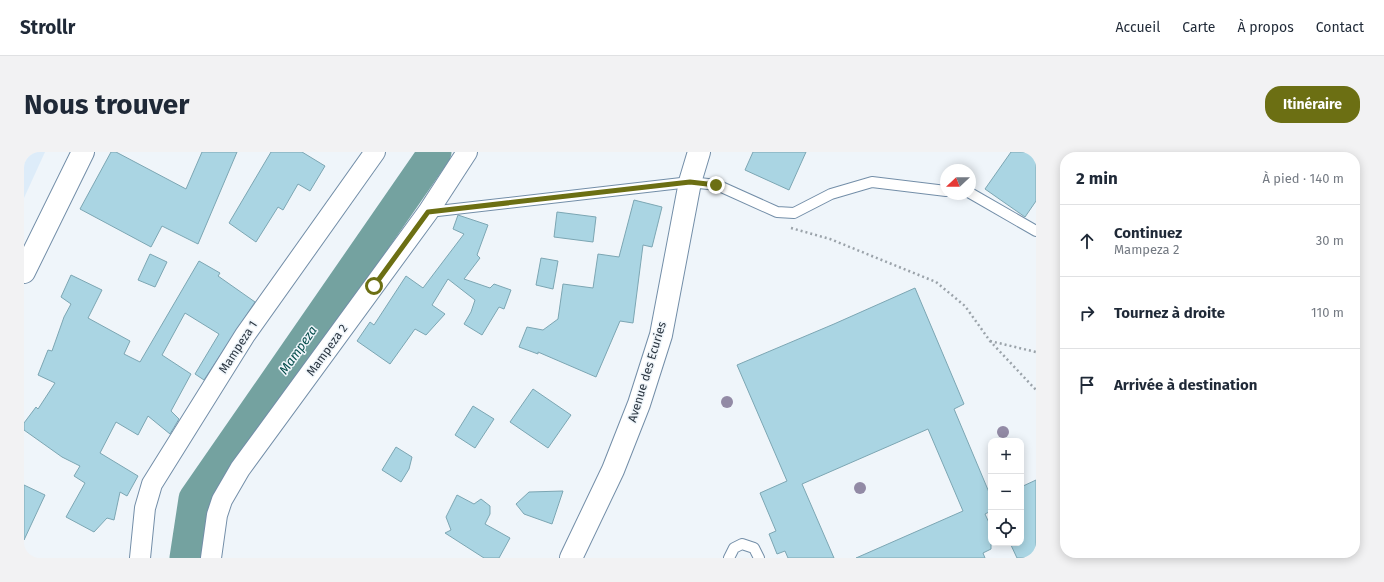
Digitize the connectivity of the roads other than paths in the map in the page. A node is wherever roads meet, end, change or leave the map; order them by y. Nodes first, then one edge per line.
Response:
1 (83, 152) edge
2 (374, 152) edge
3 (467, 152) edge
4 (699, 152) edge
5 (690, 182) junction
6 (940, 190) edge
7 (976, 196) edge
8 (428, 212) junction
9 (1036, 231) edge
10 (24, 272) edge
11 (140, 558) edge
12 (211, 558) edge
13 (571, 558) edge
14 (729, 558) edge
15 (759, 558) edge

1 - 10 street
2 - 11 street, Mampeza 1
3 - 8 street, Mampeza 2
4 - 5 street, Avenue des Ecuries
5 - 6 lane
5 - 8 lane
5 - 13 street, Avenue des Ecuries
7 - 9 lane
8 - 12 street, Mampeza 2
14 - 15 lane

